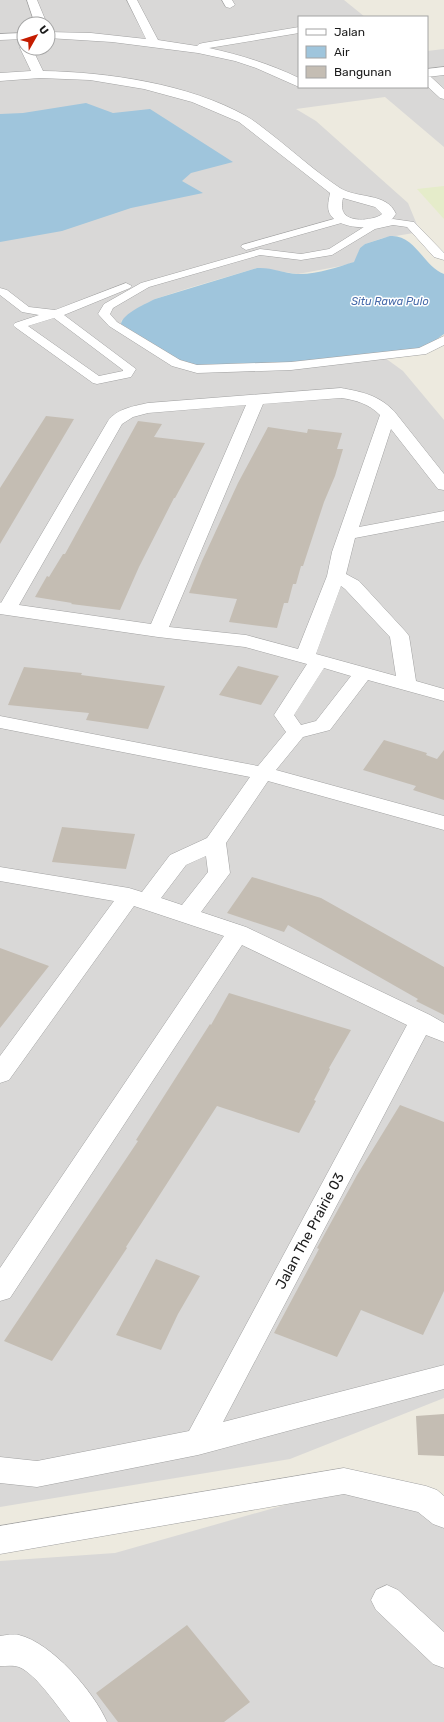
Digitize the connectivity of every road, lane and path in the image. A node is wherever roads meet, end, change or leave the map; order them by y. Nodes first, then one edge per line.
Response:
1 (32, 0) edge
2 (132, 0) edge
3 (38, 16) edge
4 (298, 30) edge
5 (56, 35) edge
6 (248, 37) junction
7 (0, 38) edge
8 (16, 39) edge
9 (154, 43) junction
10 (193, 48) junction
11 (30, 56) edge
12 (444, 72) edge
13 (39, 74) junction
14 (428, 74) edge
15 (284, 75) junction
16 (0, 77) edge
17 (428, 81) edge
18 (298, 82) edge
19 (444, 95) edge
20 (337, 192) junction
21 (341, 220) junction
22 (444, 257) edge
23 (0, 291) edge
24 (26, 310) junction
25 (56, 314) junction
26 (19, 325) junction
27 (444, 340) edge
28 (257, 399) junction
29 (388, 414) junction
30 (444, 485) edge
31 (444, 516) edge
32 (347, 534) junction
33 (336, 576) junction
34 (4, 609) edge
35 (158, 631) junction
36 (312, 659) junction
37 (363, 673) junction
38 (407, 685) junction
39 (444, 696) edge
40 (0, 722) edge
41 (296, 732) junction
42 (263, 773) junction
43 (444, 823) edge
44 (215, 843) junction
45 (0, 874) edge
46 (138, 899) junction
47 (187, 915) junction
48 (238, 934) junction
49 (433, 1027) edge
50 (0, 1074) edge
51 (0, 1290) edge
52 (444, 1377) edge
53 (198, 1442) junction
54 (0, 1470) edge
55 (444, 1514) edge
56 (0, 1540) edge
57 (387, 1600) dead end
58 (0, 1651) edge
59 (444, 1654) edge
60 (90, 1722) edge

1 - 3 street
2 - 9 street
4 - 6 street
5 - 9 street
6 - 10 street
6 - 15 street
7 - 8 street
9 - 10 street
10 - 15 street
11 - 13 street
12 - 14 street
13 - 16 street
13 - 20 street
15 - 18 street
17 - 19 street
20 - 21 street
20 - 21 street
21 - 25 lane
22 - 27 lane
23 - 24 lane
24 - 25 lane
24 - 26 lane
25 - 26 lane
25 - 26 lane
28 - 29 street
28 - 34 street
28 - 35 street
29 - 30 street
29 - 32 street
31 - 32 street
32 - 33 street
33 - 36 street
33 - 38 street
34 - 35 street
35 - 36 street
36 - 37 street
36 - 41 street
37 - 38 street
37 - 41 street
38 - 39 street
40 - 42 street
41 - 42 street
42 - 43 street
42 - 44 street
44 - 46 street
44 - 47 street
45 - 46 street
46 - 47 street
46 - 50 street
47 - 48 street
48 - 49 street
48 - 51 street
49 - 53 street, Jalan The Prairie 03
52 - 53 street
53 - 54 street
55 - 56 street
57 - 59 street
58 - 60 street

